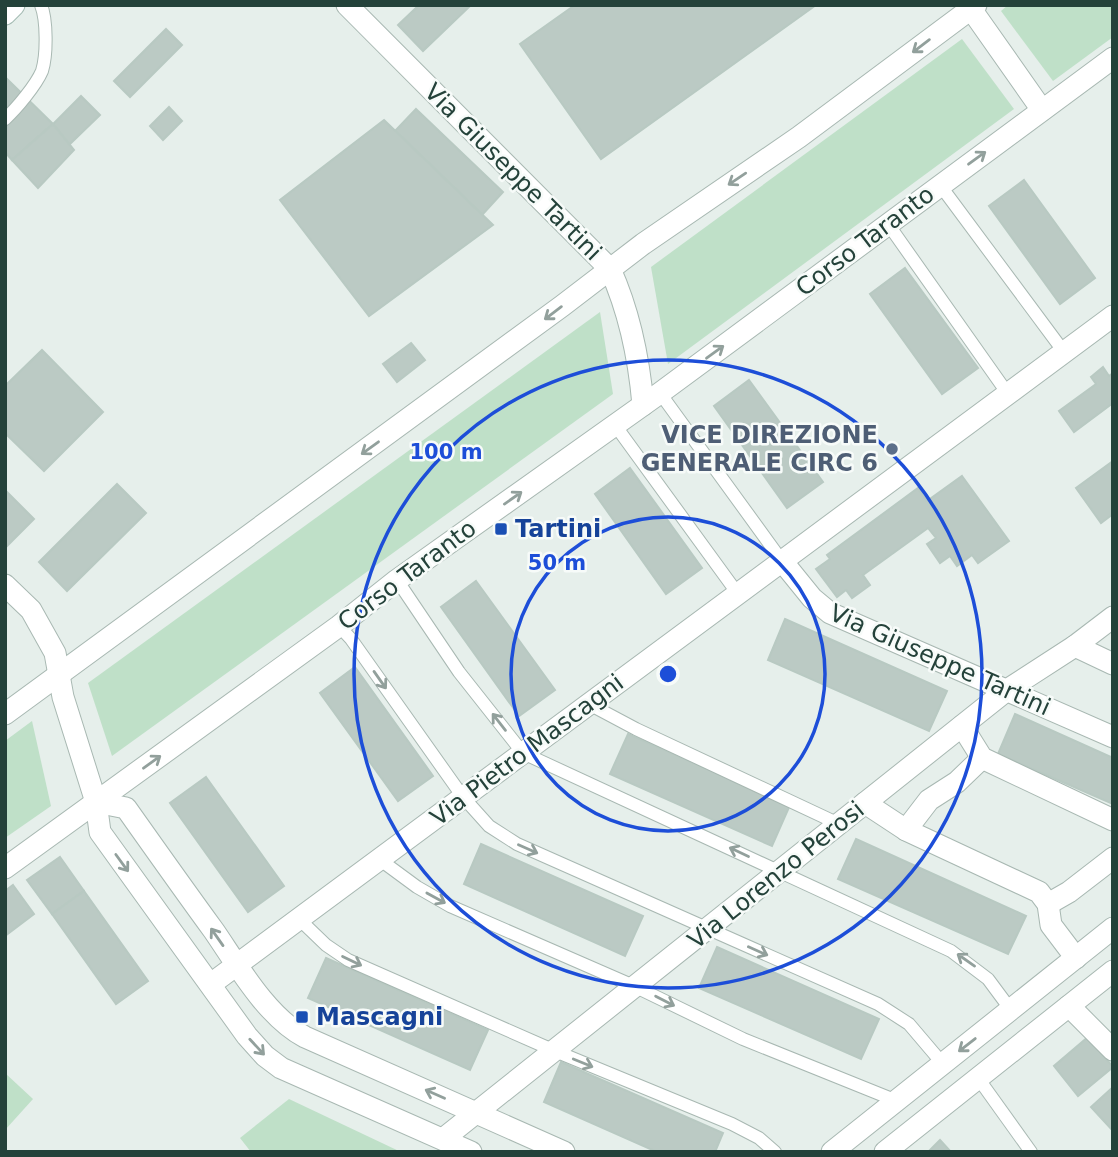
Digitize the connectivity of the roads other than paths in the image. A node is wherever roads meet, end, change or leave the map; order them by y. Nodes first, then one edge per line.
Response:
1 (14, 5) edge
2 (41, 5) edge
3 (347, 5) edge
4 (973, 7) edge
5 (5, 14) edge
6 (1113, 58) edge
7 (1042, 110) junction
8 (5, 119) edge
9 (940, 185) junction
10 (888, 224) junction
11 (610, 269) junction
12 (1113, 316) edge
13 (1064, 352) junction
14 (1008, 394) junction
15 (652, 399) junction
16 (615, 425) junction
17 (782, 561) junction
18 (397, 580) junction
19 (5, 585) edge
20 (738, 594) junction
21 (1113, 617) edge
22 (339, 626) junction
23 (1075, 646) junction
24 (1113, 664) edge
25 (60, 674) junction
26 (1007, 690) junction
27 (589, 704) junction
28 (5, 714) edge
29 (962, 726) junction
30 (1113, 737) edge
31 (978, 752) junction
32 (523, 753) junction
33 (463, 797) junction
34 (96, 802) junction
35 (865, 803) junction
36 (1113, 820) edge
37 (839, 824) junction
38 (906, 830) junction
39 (1113, 858) edge
40 (379, 859) junction
41 (5, 868) edge
42 (778, 870) junction
43 (1050, 914) junction
44 (299, 919) junction
45 (1113, 928) edge
46 (709, 929) junction
47 (1076, 958) junction
48 (237, 965) junction
49 (1113, 971) edge
50 (211, 984) junction
51 (636, 986) junction
52 (1069, 1006) junction
53 (1011, 1010) junction
54 (1113, 1050) edge
55 (555, 1051) junction
56 (943, 1064) junction
57 (978, 1078) junction
58 (897, 1101) junction
59 (477, 1113) junction
60 (443, 1139) junction
61 (471, 1152) edge
62 (564, 1152) edge
63 (775, 1152) edge
64 (832, 1152) edge
65 (885, 1152) edge
66 (1031, 1152) edge

1 - 5 street
2 - 8 lane
3 - 11 street, Via Giuseppe Tartini
4 - 7 street
4 -> 11 street
6 - 7 street, Corso Taranto
9 -> 7 street, Corso Taranto
9 - 10 street, Corso Taranto
9 - 13 lane
10 - 14 lane
15 -> 10 street, Corso Taranto
11 - 15 street, Via Giuseppe Tartini
11 -> 25 street
12 - 13 street, Via Pietro Mascagni
13 - 14 street, Via Pietro Mascagni
14 - 17 street, Via Pietro Mascagni
15 - 16 street, Corso Taranto
15 - 17 lane, Via Giuseppe Tartini
18 -> 16 street, Corso Taranto
16 - 20 lane
17 - 20 street, Via Pietro Mascagni
17 - 26 street, Via Giuseppe Tartini
18 - 22 street, Corso Taranto
32 -> 18 lane
19 - 25 street
20 - 27 street, Via Pietro Mascagni
21 - 23 street, Via Lorenzo Perosi
22 -> 33 lane
34 -> 22 street, Corso Taranto
23 - 24 street
23 - 26 street, Via Lorenzo Perosi
25 - 28 street
25 - 34 street
26 - 29 street, Via Lorenzo Perosi
26 - 30 street, Via Giuseppe Tartini
27 - 32 street, Via Pietro Mascagni
27 - 37 lane
29 - 31 street
29 - 35 street, Via Lorenzo Perosi
31 - 36 street
31 - 38 street
32 - 33 street, Via Pietro Mascagni
42 -> 32 lane
33 - 40 street, Via Pietro Mascagni
33 -> 46 lane
34 - 41 street, Corso Taranto
48 -> 34 street
34 -> 50 street
35 - 37 street, Via Lorenzo Perosi
35 - 38 street
37 - 42 street, Via Lorenzo Perosi
38 - 43 street
39 - 43 street
40 - 44 street, Via Pietro Mascagni
40 -> 51 lane
42 - 46 street, Via Lorenzo Perosi
53 -> 42 lane
43 - 47 street
44 - 48 street, Via Pietro Mascagni
44 -> 55 lane
45 - 47 street
46 - 51 street, Via Lorenzo Perosi
46 -> 56 lane
47 - 53 street
48 - 50 street, Via Pietro Mascagni
59 -> 48 street
49 - 52 street
50 -> 60 street
51 - 55 street, Via Lorenzo Perosi
51 -> 58 lane
52 - 54 street
52 - 57 street
53 -> 56 street
55 - 59 street, Via Lorenzo Perosi
55 -> 63 lane
56 - 58 street
57 - 65 street
57 - 66 lane
58 - 64 street
59 - 60 street, Via Lorenzo Perosi
59 - 62 street
60 - 61 street

